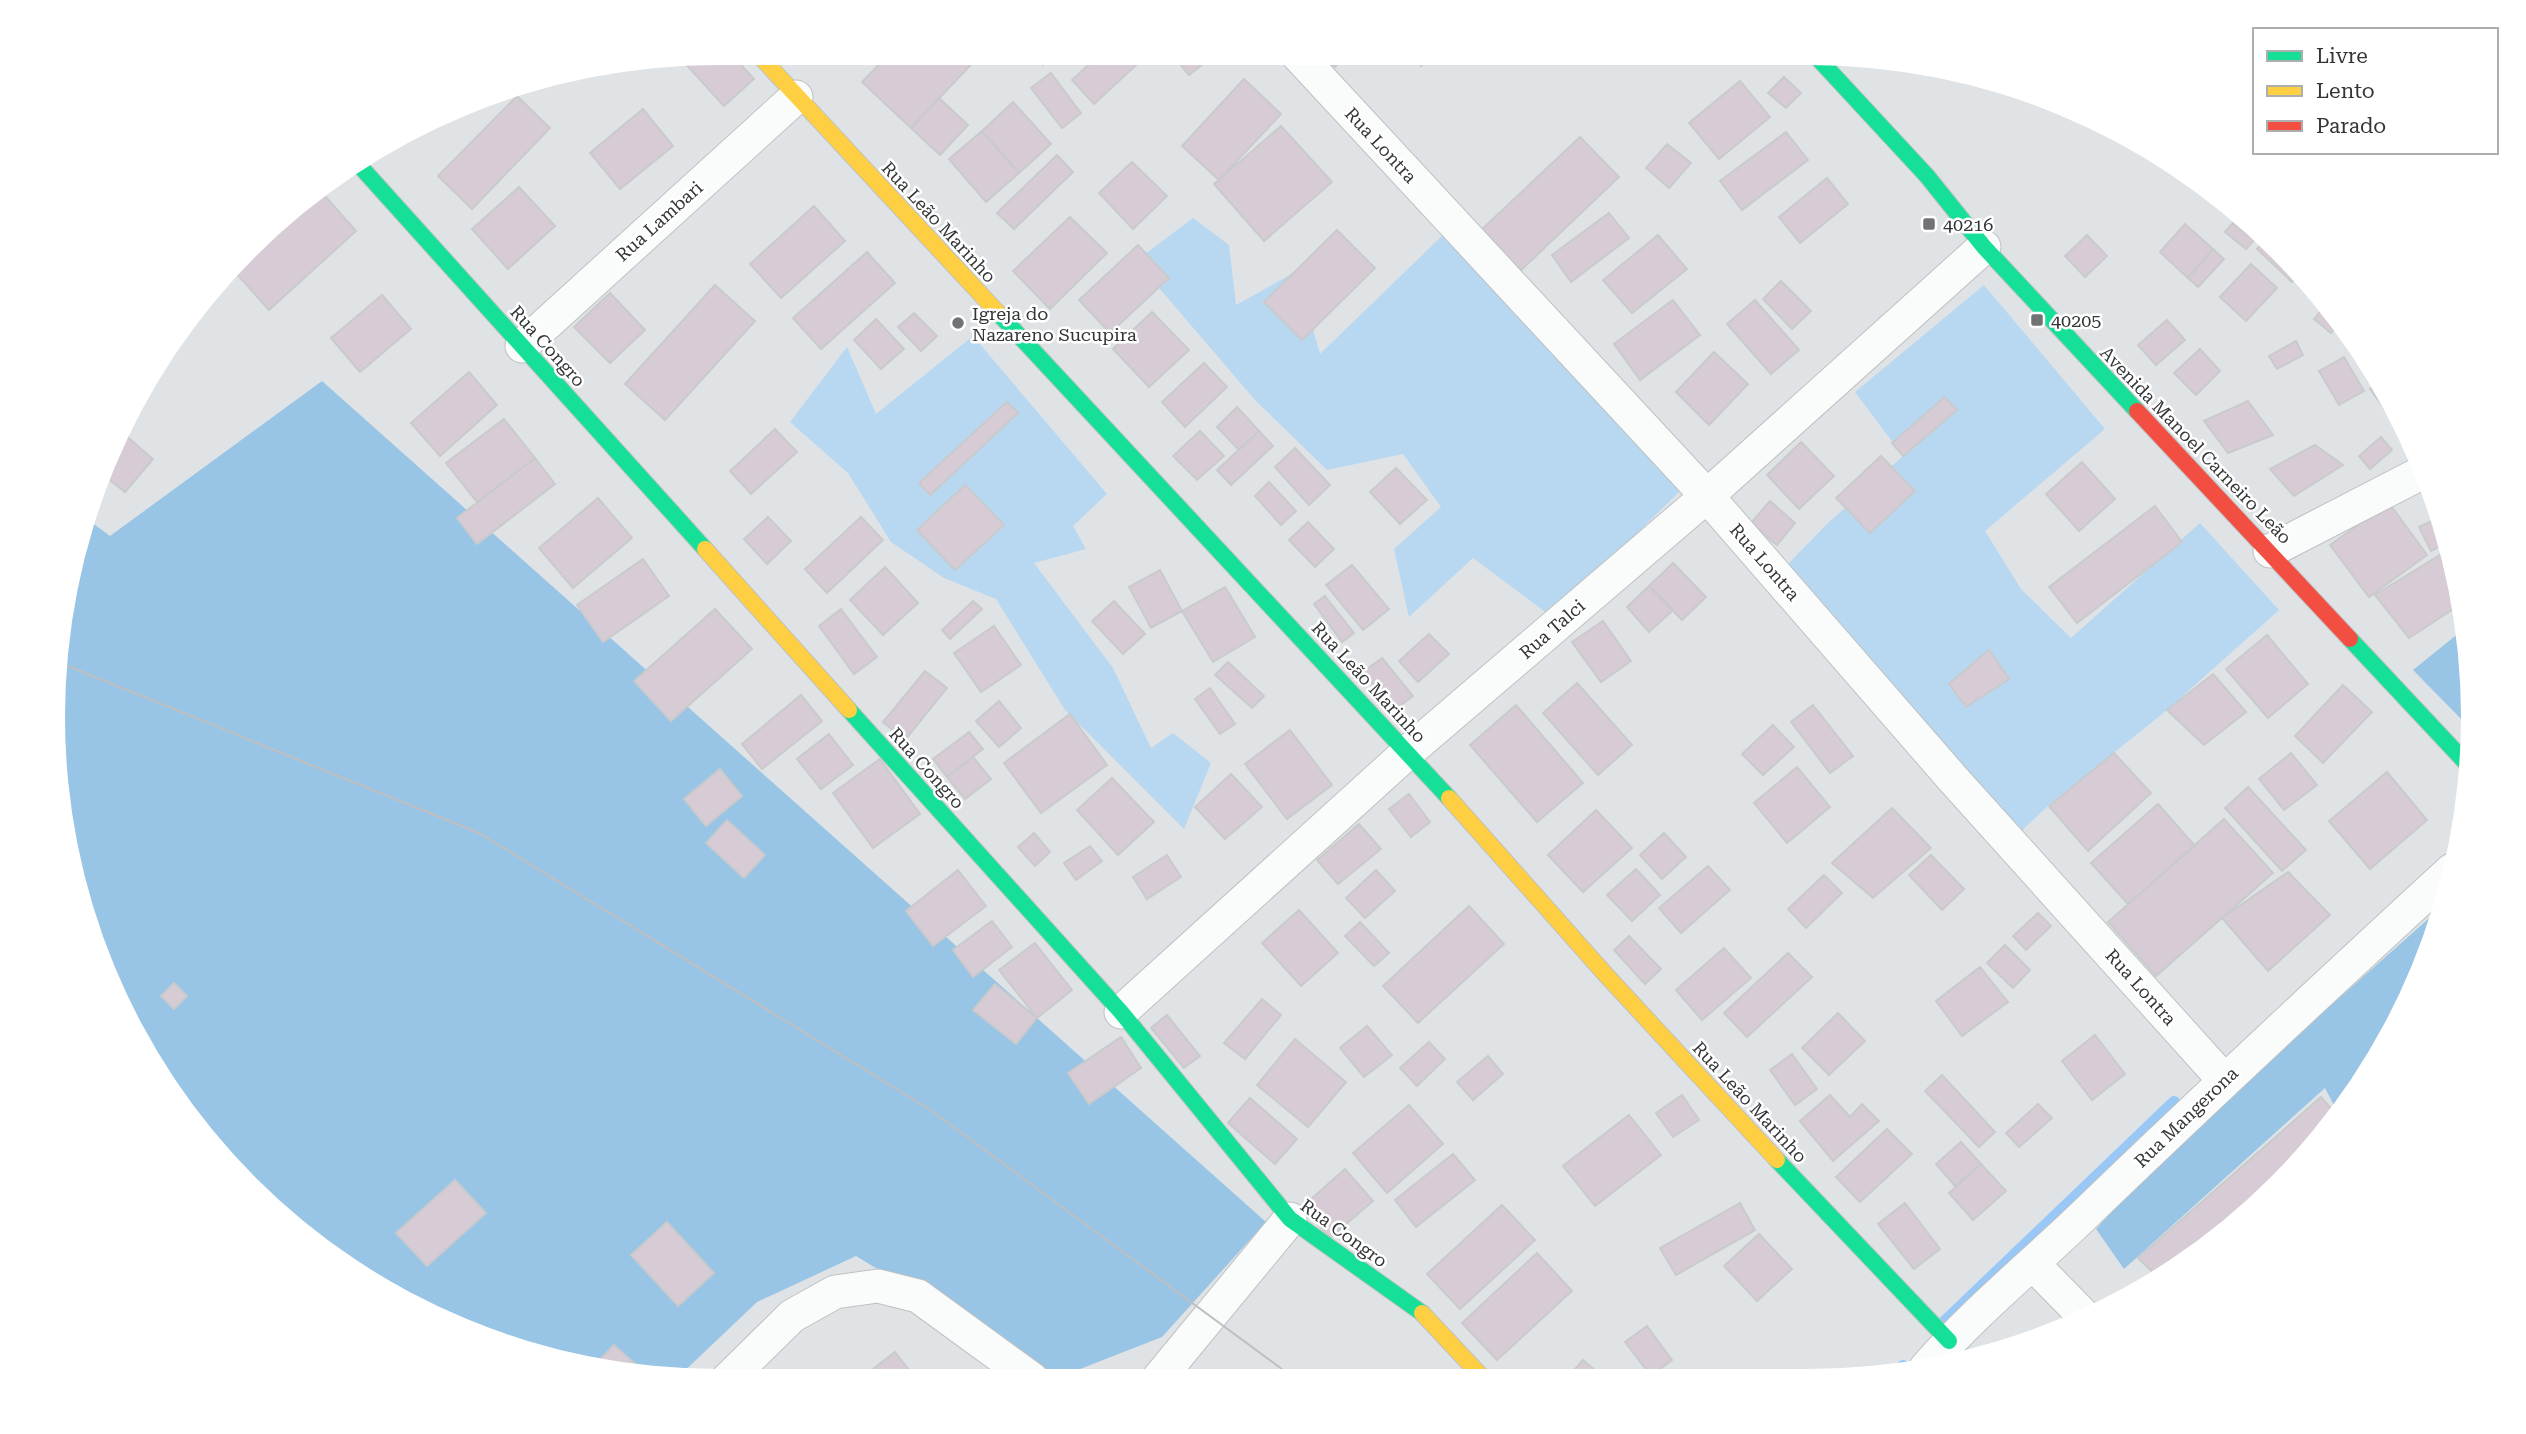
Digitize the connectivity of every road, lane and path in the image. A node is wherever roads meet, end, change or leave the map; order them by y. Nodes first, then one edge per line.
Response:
1 (768, 65) edge
2 (1307, 65) edge
3 (1825, 65) edge
4 (796, 97) junction
5 (363, 170) edge
6 (1984, 247) junction
7 (522, 346) junction
8 (2415, 475) edge
9 (1707, 496) junction
10 (2270, 551) junction
11 (1408, 752) junction
12 (2460, 756) edge
13 (2440, 881) edge
14 (1121, 1012) junction
15 (2224, 1080) junction
16 (1290, 1219) junction
17 (2033, 1264) junction
18 (2079, 1311) edge
19 (1949, 1341) junction
20 (1935, 1357) edge
21 (738, 1369) edge
22 (1018, 1369) edge
23 (1165, 1369) edge
24 (1475, 1369) edge

1 - 4 street, Rua Leão Marinho
2 - 9 street, Rua Lontra
3 - 6 street, Avenida Manoel Carneiro Leão
4 - 7 street, Rua Lambari
4 - 11 street, Rua Leão Marinho
5 - 7 street, Rua Congro
6 - 9 street, Rua Talci
6 - 10 street, Avenida Manoel Carneiro Leão
7 - 14 street, Rua Congro
8 - 10 street
9 - 11 street, Rua Talci
9 - 15 street, Rua Lontra
10 - 12 street, Avenida Manoel Carneiro Leão
11 - 14 street, Rua Talci
11 - 19 street, Rua Leão Marinho
13 - 15 street, Rua Mangerona
14 - 16 street, Rua Congro
15 - 17 street, Rua Mangerona
16 - 23 street
16 - 24 street, Rua Congro
17 - 18 street
17 - 19 street, Rua Mangerona
19 - 20 street, Rua Mangerona
21 - 22 street

